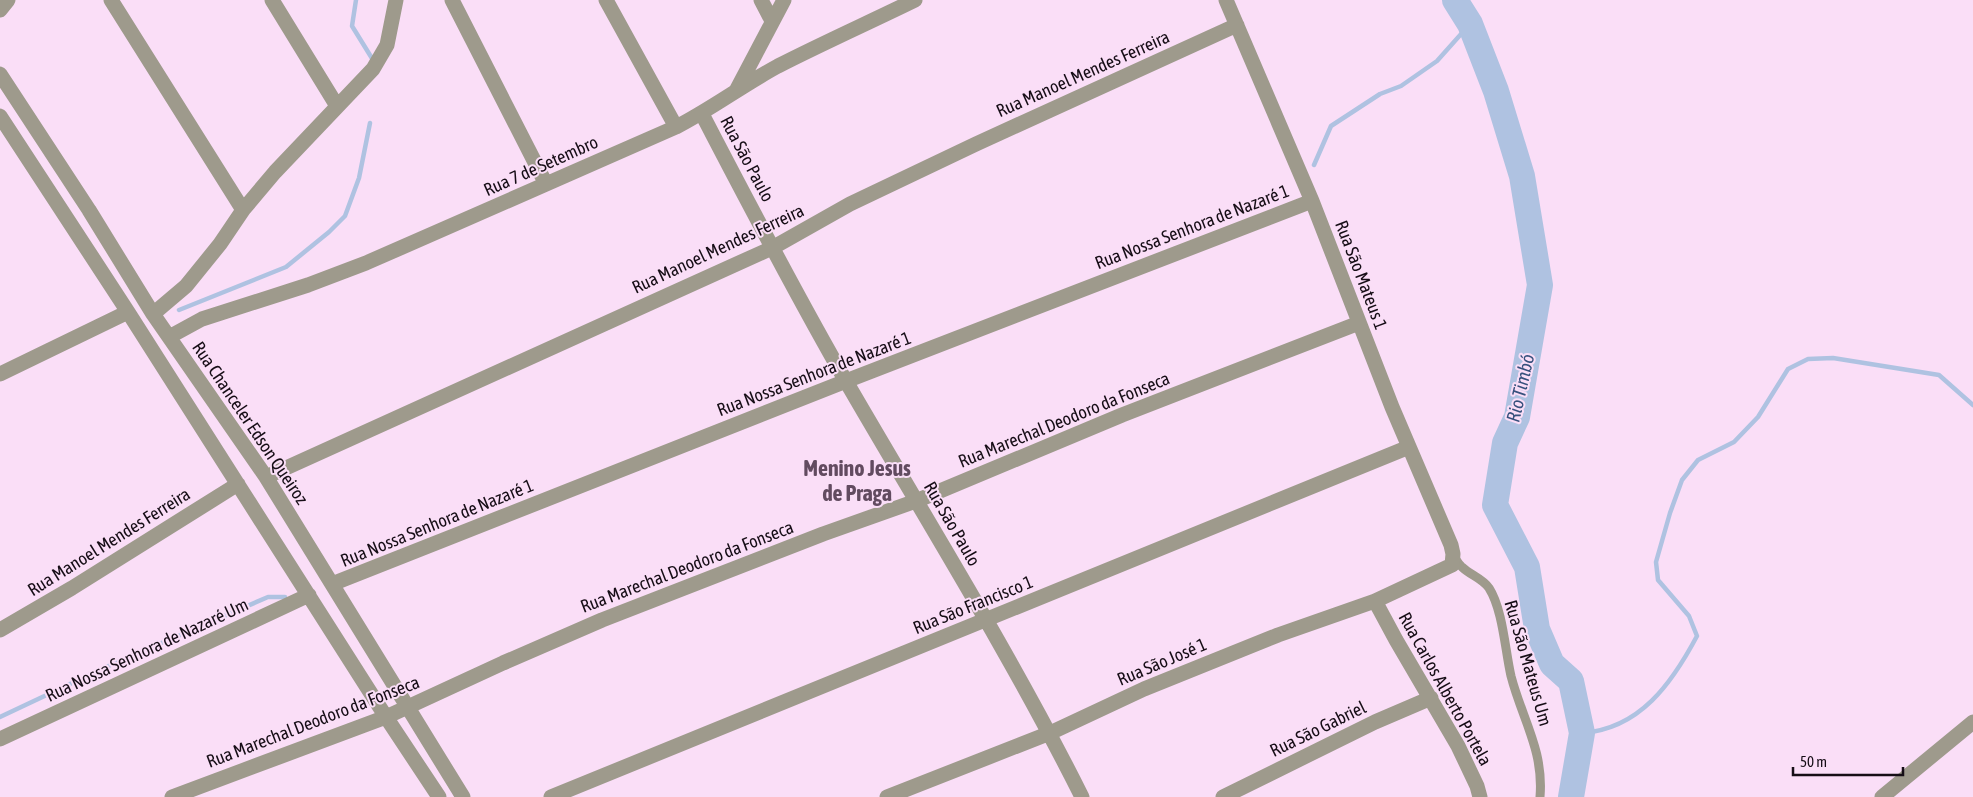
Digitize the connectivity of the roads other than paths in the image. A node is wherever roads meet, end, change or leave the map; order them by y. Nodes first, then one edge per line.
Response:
1 (8, 0) edge
2 (111, 0) edge
3 (272, 0) edge
4 (396, 0) edge
5 (452, 0) edge
6 (606, 0) edge
7 (761, 0) edge
8 (784, 0) edge
9 (915, 0) edge
10 (1226, 0) edge
11 (0, 10) edge
12 (772, 21) junction
13 (1238, 25) junction
14 (0, 74) edge
15 (736, 91) junction
16 (337, 106) junction
17 (702, 114) junction
18 (0, 116) edge
19 (676, 127) junction
20 (546, 184) junction
21 (1312, 201) junction
22 (243, 210) junction
23 (772, 248) junction
24 (128, 312) junction
25 (153, 314) junction
26 (1359, 323) junction
27 (169, 337) junction
28 (0, 374) edge
29 (846, 382) junction
30 (1409, 447) junction
31 (266, 477) junction
32 (238, 484) junction
33 (916, 501) junction
34 (1453, 560) junction
35 (332, 584) junction
36 (310, 595) junction
37 (1375, 601) junction
38 (986, 620) junction
39 (0, 630) edge
40 (1431, 698) junction
41 (408, 707) junction
42 (386, 717) junction
43 (1973, 722) edge
44 (1050, 733) junction
45 (0, 739) edge
46 (1900, 791) edge
47 (172, 797) edge
48 (439, 797) edge
49 (463, 797) edge
50 (551, 797) edge
51 (886, 797) edge
52 (1082, 797) edge
53 (1223, 797) edge
54 (1480, 797) edge
55 (1540, 797) edge
56 (1882, 797) edge

1 - 11 street
2 - 22 street
3 - 16 street
4 - 16 street
5 - 20 street
6 - 19 street
7 - 12 street
8 - 12 street
9 - 15 street, Rua 7 de Setembro
10 - 13 street, Rua São Mateus 1
12 - 15 street
13 - 21 street, Rua São Mateus 1
13 - 23 street, Rua Manoel Mendes Ferreira
14 - 25 street, Rua Chanceler Edson Queiroz
15 - 17 street, Rua 7 de Setembro
16 - 22 street
17 - 19 street, Rua 7 de Setembro
17 - 23 street, Rua São Paulo
18 - 24 street
19 - 20 street, Rua 7 de Setembro
20 - 27 street, Rua 7 de Setembro
21 - 26 street, Rua São Mateus 1
21 - 29 street, Rua Nossa Senhora de Nazaré 1
22 - 25 street
23 - 29 street, Rua São Paulo
23 - 31 street, Rua Manoel Mendes Ferreira
24 - 28 street
24 - 32 street
25 - 27 street, Rua Chanceler Edson Queiroz
26 - 30 street, Rua São Mateus 1
26 - 33 street, Rua Marechal Deodoro da Fonseca
27 - 31 street, Rua Chanceler Edson Queiroz
29 - 33 street, Rua São Paulo
29 - 35 street, Rua Nossa Senhora de Nazaré 1
30 - 34 street, Rua São Mateus 1
30 - 38 street, Rua São Francisco 1
31 - 35 street, Rua Chanceler Edson Queiroz
32 - 36 street
32 - 39 street, Rua Manoel Mendes Ferreira
33 - 38 street, Rua São Paulo
33 - 41 street, Rua Marechal Deodoro da Fonseca
34 - 37 street, Rua São José 1
34 - 55 lane, Rua São Mateus Um
35 - 41 street, Rua Chanceler Edson Queiroz
36 - 42 street
36 - 45 street, Rua Nossa Senhora de Nazaré Um
37 - 40 street, Rua Carlos Alberto Portela
37 - 44 street, Rua São José 1
38 - 44 street, Rua São Paulo
38 - 50 street, Rua São Francisco 1
40 - 53 street, Rua São Gabriel
40 - 54 street, Rua Carlos Alberto Portela
41 - 42 street, Rua Marechal Deodoro da Fonseca
41 - 49 street, Rua Chanceler Edson Queiroz
42 - 47 street, Rua Marechal Deodoro da Fonseca
42 - 48 street
43 - 46 street
44 - 51 street, Rua São José 1
44 - 52 street, Rua São Paulo
46 - 56 street

